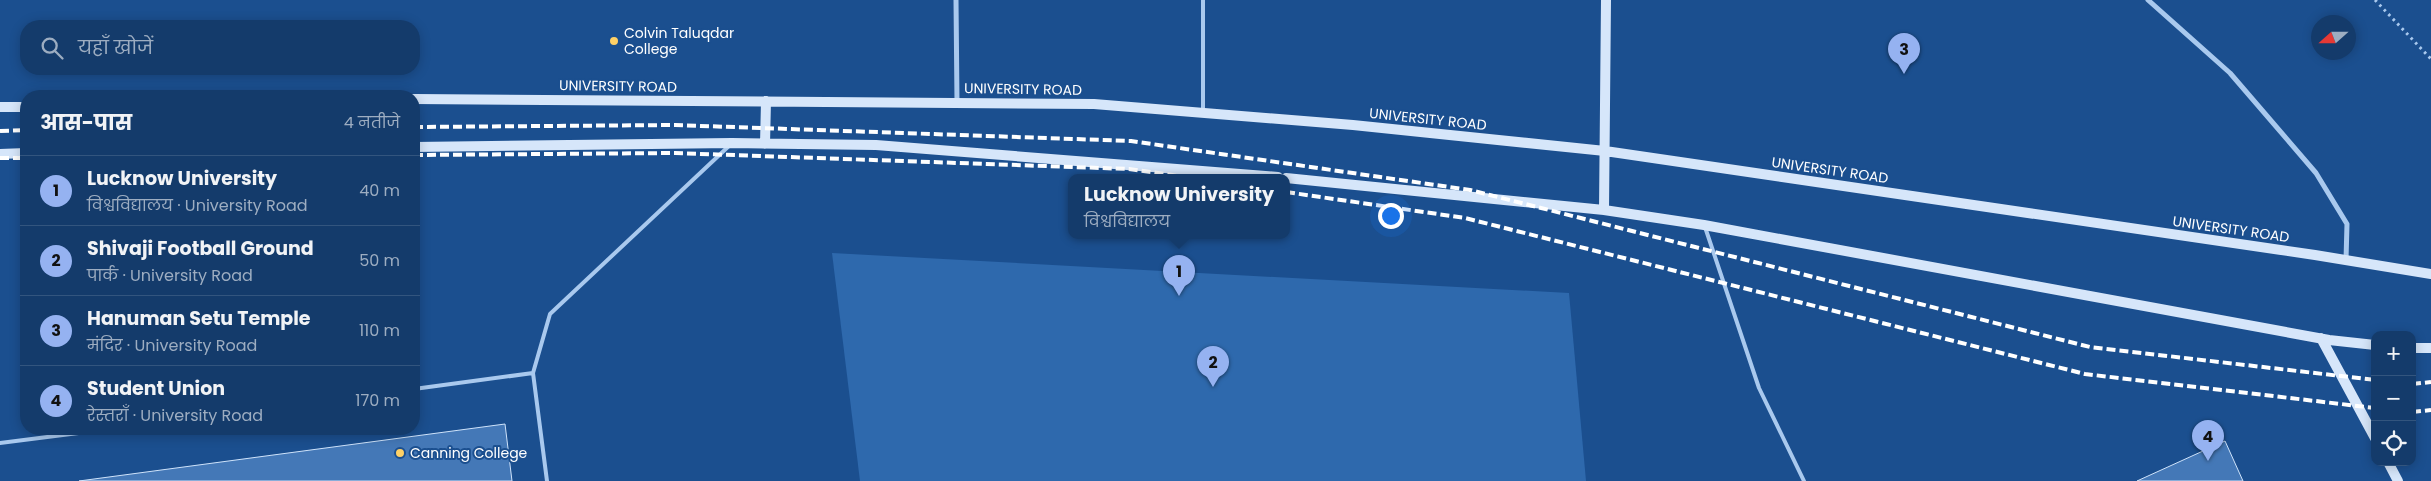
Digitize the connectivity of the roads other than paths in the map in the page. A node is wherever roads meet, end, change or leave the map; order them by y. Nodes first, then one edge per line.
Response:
1 (956, 0) edge
2 (1203, 0) edge
3 (1606, 0) edge
4 (2148, 0) edge
5 (420, 99) edge
6 (766, 101) junction
7 (957, 102) junction
8 (0, 107) edge
9 (20, 107) edge
10 (1203, 112) junction
11 (732, 143) junction
12 (765, 144) junction
13 (420, 147) edge
14 (1605, 151) junction
15 (20, 153) edge
16 (0, 154) edge
17 (1240, 174) edge
18 (1290, 178) edge
19 (1604, 210) junction
20 (1704, 225) junction
21 (2346, 260) junction
22 (2431, 274) edge
23 (2321, 338) junction
24 (2371, 344) edge
25 (2416, 348) edge
26 (2431, 348) edge
27 (533, 373) junction
28 (420, 388) edge
29 (2371, 431) edge
30 (63, 435) edge
31 (0, 443) edge
32 (2390, 466) edge
33 (547, 481) edge
34 (1804, 481) edge
35 (2398, 481) edge

1 - 7 street
2 - 10 lane
3 - 14 main road
4 - 21 street
5 - 6 main road, UNIVERSITY ROAD
6 - 7 main road, UNIVERSITY ROAD
6 - 12 main road
7 - 10 main road, UNIVERSITY ROAD
8 - 9 main road
10 - 14 main road, UNIVERSITY ROAD
11 - 12 main road
11 - 13 main road
11 - 27 lane
12 - 17 main road
14 - 19 main road
14 - 21 main road, UNIVERSITY ROAD
15 - 16 main road
18 - 19 main road
19 - 20 main road
20 - 23 main road
20 - 34 lane
21 - 22 main road, UNIVERSITY ROAD
23 - 24 main road
23 - 29 main road
25 - 26 main road
27 - 28 lane
27 - 33 lane
30 - 31 lane
32 - 35 main road

